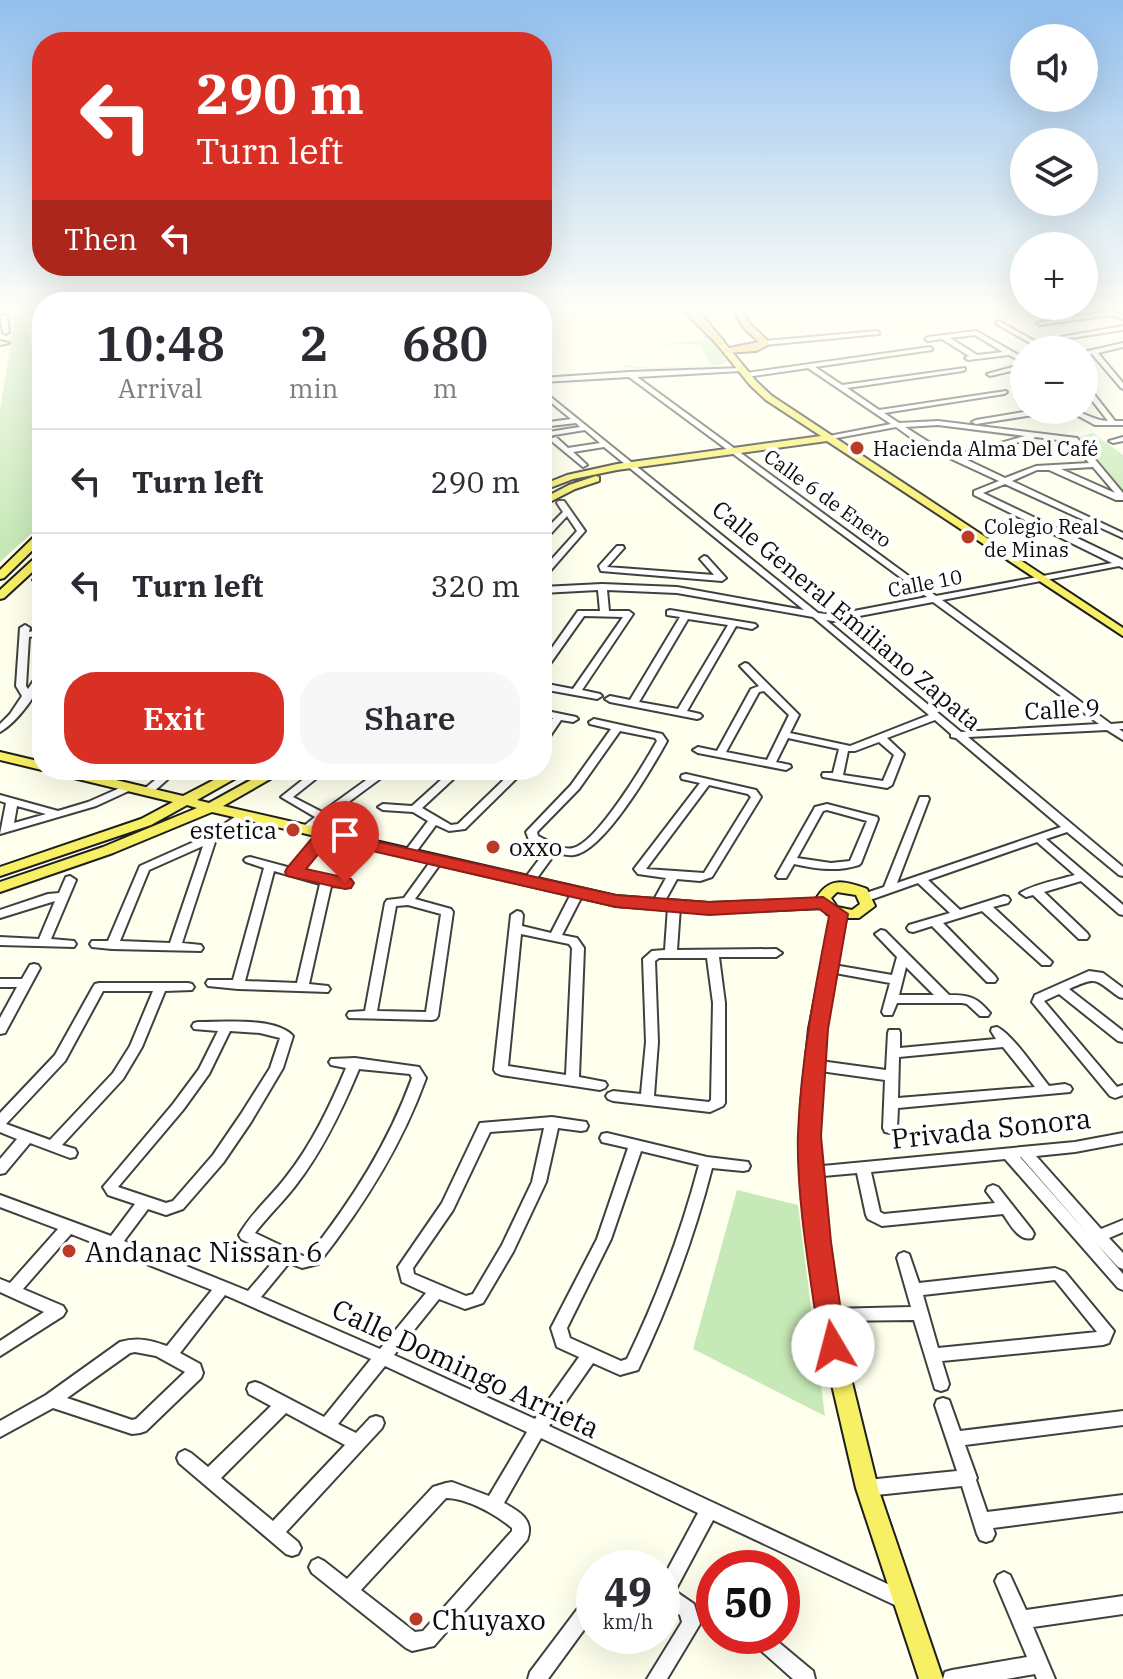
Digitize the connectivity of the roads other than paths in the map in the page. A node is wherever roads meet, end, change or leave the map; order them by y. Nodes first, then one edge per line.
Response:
1 (644, 385) edge
2 (757, 385) edge
3 (839, 385) edge
4 (853, 385) edge
5 (842, 387) junction
6 (1004, 392) dead end
7 (552, 401) edge
8 (1098, 401) edge
9 (879, 412) junction
10 (1010, 416) edge
11 (576, 421) junction
12 (1098, 421) edge
13 (1118, 423) edge
14 (552, 424) edge
15 (963, 424) junction
16 (897, 425) junction
17 (586, 428) junction
18 (552, 433) edge
19 (1037, 435) junction
20 (829, 438) junction
21 (553, 439) dead end
22 (1123, 439) edge
23 (1113, 441) dead end
24 (606, 444) junction
25 (566, 451) junction
26 (734, 452) junction
27 (956, 458) junction
28 (583, 465) dead end
29 (1092, 465) junction
30 (1049, 467) junction
31 (635, 468) junction
32 (1003, 480) junction
33 (552, 484) edge
34 (552, 498) edge
35 (1123, 499) edge
36 (561, 503) dead end
37 (568, 513) junction
38 (552, 527) edge
39 (1123, 536) edge
40 (32, 545) edge
41 (620, 548) dead end
42 (704, 559) dead end
43 (1122, 564) edge
44 (552, 565) edge
45 (32, 566) edge
46 (645, 573) junction
47 (1, 574) edge
48 (1042, 579) junction
49 (602, 587) junction
50 (642, 587) junction
51 (552, 589) edge
52 (716, 595) junction
53 (0, 596) edge
54 (936, 599) junction
55 (605, 612) junction
56 (670, 613) dead end
57 (686, 615) junction
58 (704, 617) junction
59 (818, 617) junction
60 (734, 622) junction
61 (752, 626) dead end
62 (32, 631) edge
63 (1123, 633) edge
64 (552, 654) edge
65 (745, 666) dead end
66 (552, 688) edge
67 (765, 688) junction
68 (32, 689) edge
69 (576, 692) junction
70 (27, 696) junction
71 (597, 696) dead end
72 (610, 699) dead end
73 (633, 703) junction
74 (681, 713) junction
75 (552, 715) edge
76 (559, 716) junction
77 (697, 716) dead end
78 (934, 717) junction
79 (573, 719) dead end
80 (594, 722) dead end
81 (552, 726) edge
82 (1123, 726) edge
83 (617, 727) junction
84 (1109, 727) junction
85 (0, 729) edge
86 (787, 735) junction
87 (955, 735) junction
88 (1123, 737) edge
89 (882, 739) junction
90 (844, 749) junction
91 (698, 750) dead end
92 (720, 754) junction
93 (0, 756) edge
94 (32, 764) edge
95 (770, 764) junction
96 (786, 767) dead end
97 (686, 777) dead end
98 (100, 780) edge
99 (161, 780) edge
100 (226, 780) edge
101 (261, 780) edge
102 (309, 780) edge
103 (373, 780) edge
104 (447, 780) edge
105 (510, 780) edge
106 (707, 781) junction
107 (129, 787) junction
108 (147, 792) junction
109 (6, 799) edge
110 (924, 799) dead end
111 (188, 802) junction
112 (383, 807) dead end
113 (212, 808) junction
114 (415, 809) junction
115 (59, 814) junction
116 (242, 815) junction
117 (322, 816) junction
118 (434, 821) junction
119 (1068, 828) junction
120 (4, 830) edge
121 (304, 830) junction
122 (325, 835) junction
123 (211, 838) junction
124 (1038, 838) junction
125 (554, 847) junction
126 (409, 854) junction
127 (250, 860) dead end
128 (437, 860) junction
129 (791, 860) junction
130 (270, 865) junction
131 (828, 868) junction
132 (0, 872) edge
133 (294, 872) junction
134 (1123, 873) edge
135 (673, 875) junction
136 (782, 876) dead end
137 (1082, 877) junction
138 (919, 878) junction
139 (70, 880) dead end
140 (326, 882) junction
141 (528, 882) junction
142 (345, 883) dead end
143 (840, 886) junction
144 (0, 887) edge
145 (889, 889) junction
146 (577, 894) junction
147 (62, 897) junction
148 (867, 897) junction
149 (1004, 900) dead end
150 (408, 901) junction
151 (657, 905) junction
152 (984, 906) junction
153 (674, 907) junction
154 (831, 908) junction
155 (1123, 911) edge
156 (0, 914) edge
157 (958, 914) junction
158 (934, 921) junction
159 (913, 928) dead end
160 (881, 934) dead end
161 (1083, 936) dead end
162 (555, 937) junction
163 (0, 941) edge
164 (43, 943) junction
165 (70, 944) dead end
166 (96, 944) dead end
167 (112, 945) junction
168 (175, 947) junction
169 (197, 948) dead end
170 (776, 953) dead end
171 (671, 954) junction
172 (713, 954) junction
173 (903, 957) junction
174 (1046, 962) dead end
175 (34, 968) dead end
176 (828, 968) junction
177 (991, 979) dead end
178 (896, 980) junction
179 (0, 983) edge
180 (27, 983) junction
181 (212, 983) dead end
182 (238, 985) junction
183 (161, 987) junction
184 (188, 987) dead end
185 (302, 988) junction
186 (1060, 988) junction
187 (324, 989) dead end
188 (1123, 994) edge
189 (945, 998) junction
190 (984, 1013) dead end
191 (353, 1015) dead end
192 (370, 1015) junction
193 (198, 1026) dead end
194 (226, 1027) junction
195 (0, 1030) edge
196 (997, 1031) dead end
197 (894, 1033) dead end
198 (1123, 1038) edge
199 (1007, 1042) junction
200 (893, 1053) junction
201 (336, 1062) dead end
202 (355, 1063) junction
203 (813, 1065) junction
204 (892, 1076) junction
205 (572, 1081) junction
206 (600, 1085) dead end
207 (1065, 1089) dead end
208 (1045, 1090) junction
209 (1123, 1090) edge
210 (613, 1096) dead end
211 (647, 1099) junction
212 (891, 1104) junction
213 (552, 1122) junction
214 (0, 1125) edge
215 (581, 1126) dead end
216 (890, 1128) dead end
217 (27, 1137) junction
218 (607, 1138) dead end
219 (1123, 1138) edge
220 (53, 1146) junction
221 (636, 1146) junction
222 (70, 1153) dead end
223 (1017, 1153) junction
224 (707, 1162) junction
225 (743, 1166) dead end
226 (863, 1168) junction
227 (0, 1169) edge
228 (812, 1172) junction
229 (993, 1191) dead end
230 (0, 1201) edge
231 (145, 1202) junction
232 (1006, 1208) junction
233 (69, 1226) junction
234 (1123, 1226) edge
235 (1027, 1234) dead end
236 (1092, 1239) junction
237 (114, 1243) junction
238 (287, 1255) junction
239 (904, 1258) dead end
240 (1123, 1263) edge
241 (1123, 1284) edge
242 (7, 1287) edge
243 (222, 1288) junction
244 (914, 1290) junction
245 (436, 1291) junction
246 (250, 1300) junction
247 (920, 1313) junction
248 (829, 1315) junction
249 (0, 1349) edge
250 (169, 1355) junction
251 (933, 1355) junction
252 (382, 1356) junction
253 (589, 1356) junction
254 (941, 1384) dead end
255 (255, 1389) dead end
256 (52, 1400) junction
257 (284, 1404) junction
258 (943, 1405) dead end
259 (1123, 1418) edge
260 (376, 1423) dead end
261 (327, 1426) junction
262 (539, 1427) junction
263 (0, 1430) edge
264 (955, 1439) junction
265 (358, 1443) junction
266 (185, 1458) dead end
267 (209, 1478) junction
268 (969, 1478) junction
269 (867, 1488) junction
270 (1123, 1503) edge
271 (492, 1507) junction
272 (708, 1511) junction
273 (274, 1532) junction
274 (292, 1548) dead end
275 (680, 1563) edge
276 (318, 1567) dead end
277 (1004, 1581) dead end
278 (348, 1591) junction
279 (903, 1601) junction
280 (680, 1605) edge
281 (1123, 1605) edge
282 (1021, 1620) junction
283 (576, 1626) edge
284 (680, 1641) edge
285 (672, 1654) edge
286 (778, 1654) edge
287 (1042, 1671) edge
288 (537, 1679) edge
289 (656, 1679) edge
290 (806, 1679) edge
291 (931, 1679) edge
292 (952, 1679) edge

1 - 26 street, Calle 6 de Enero
2 - 20 main road
3 - 5 street
4 - 5 street
5 - 9 street
6 - 9 street
7 - 11 street, Calle General Emiliano Zapata
8 - 13 street
9 - 16 street
10 - 15 street
11 - 14 street
11 - 17 street, Calle General Emiliano Zapata
12 - 13 street
15 - 16 street
15 - 19 street
16 - 20 street
16 - 27 street
17 - 18 street
17 - 24 street, Calle General Emiliano Zapata
19 - 27 street
19 - 29 street
20 - 26 main road
20 - 48 main road
21 - 25 street
22 - 23 street
24 - 25 street
24 - 31 street, Calle General Emiliano Zapata
25 - 28 street
26 - 31 main road
26 - 54 street, Calle 6 de Enero
27 - 32 street
29 - 30 street
29 - 35 street
30 - 32 street
30 - 35 street
31 - 33 main road
31 - 34 main road
31 - 59 street, Calle General Emiliano Zapata
32 - 39 street
32 - 43 street
36 - 37 street
37 - 38 street
37 - 44 street
40 - 47 main road
41 - 46 street
42 - 46 street
43 - 48 street, Calle 10
45 - 53 main road
46 - 50 street
48 - 54 street, Calle 10
48 - 63 main road
49 - 50 street, Calle 10
49 - 51 street, Calle 10
49 - 55 street
50 - 52 street, Calle 10
52 - 58 street
52 - 59 street, Calle 10
54 - 59 street, Calle 10
54 - 84 street, Calle 6 de Enero
55 - 64 street
55 - 69 street
56 - 57 street
57 - 58 street
57 - 73 street
58 - 60 street
59 - 78 street, Calle General Emiliano Zapata
60 - 61 street
60 - 74 street
62 - 70 street
65 - 67 street
66 - 69 street
67 - 86 street
67 - 92 street
68 - 70 street
69 - 71 street
70 - 85 street
72 - 73 street
73 - 74 street
74 - 77 street
75 - 76 street
76 - 79 street
76 - 81 street
78 - 87 street, Calle General Emiliano Zapata
78 - 89 street
80 - 83 street
82 - 84 street, Calle 9
83 - 125 street
83 - 125 street
84 - 87 street, Calle 9
84 - 88 street, Calle 6 de Enero
86 - 90 street
86 - 95 street
87 - 119 street, Calle General Emiliano Zapata
89 - 90 street
89 - 90 street
91 - 92 street
92 - 95 street
93 - 94 main road
95 - 96 street
97 - 106 street
98 - 107 main road
99 - 108 street
100 - 111 main road
101 - 113 main road
102 - 117 street
103 - 117 street
104 - 114 street
105 - 118 street
106 - 135 street
106 - 135 street
107 - 108 main road
107 - 115 street
108 - 111 main road
109 - 115 street
109 - 120 street
110 - 145 street
111 - 113 main road
111 - 132 main road
112 - 114 street
113 - 116 main road
113 - 144 main road
114 - 118 street
115 - 120 street
116 - 121 main road
116 - 123 street
117 - 121 street
118 - 126 street
119 - 124 street
119 - 134 street, Calle General Emiliano Zapata
121 - 122 main road
122 - 126 main road
122 - 133 street
123 - 167 street
123 - 168 street
124 - 137 street
124 - 138 street
125 - 141 street
126 - 128 main road
127 - 130 street
128 - 141 main road
128 - 150 street
129 - 131 street
129 - 131 street
129 - 136 street
130 - 133 street
130 - 182 street
131 - 143 street
133 - 140 street
135 - 151 street
137 - 155 street
137 - 161 street
138 - 145 street
138 - 157 street
139 - 147 street
140 - 142 street
140 - 185 street
141 - 146 main road
143 - 148 main road
143 - 154 main road
145 - 148 street
146 - 151 main road
146 - 162 street
147 - 156 street
147 - 164 street
148 - 154 main road
149 - 152 street
150 - 192 street
150 - 192 street
151 - 153 main road
152 - 157 street
152 - 174 street
153 - 154 main road
153 - 171 street
154 - 176 main road
157 - 158 street
158 - 159 street
158 - 177 street
160 - 173 street
162 - 205 street
162 - 205 street
163 - 164 street
164 - 165 street
166 - 167 street
167 - 168 street
168 - 169 street
170 - 172 street
171 - 172 street
171 - 211 street
172 - 211 street
173 - 178 street
173 - 189 street
175 - 180 street
176 - 178 street
176 - 203 main road
178 - 189 street
179 - 180 street
180 - 195 street
181 - 182 street
182 - 185 street
183 - 184 street
183 - 214 street
183 - 220 street
185 - 187 street
186 - 188 street
186 - 198 street
186 - 209 street
189 - 190 street
191 - 192 street
193 - 194 street
194 - 231 street
194 - 231 street
196 - 199 street
197 - 200 street
199 - 200 street
199 - 208 street
200 - 204 street
201 - 202 street
202 - 238 street
202 - 238 street
203 - 204 street
203 - 228 main road
204 - 212 street
205 - 206 street
207 - 208 street
208 - 212 street
210 - 211 street
212 - 216 street
213 - 215 street
213 - 245 street
213 - 245 street
214 - 217 street
217 - 220 street
217 - 227 street
218 - 221 street
219 - 223 street, Privada Sonora
220 - 222 street
221 - 224 street
221 - 253 street
223 - 226 street, Privada Sonora
223 - 236 street
224 - 225 street
224 - 253 street
226 - 228 street, Privada Sonora
226 - 232 street, Privada Sonora
228 - 248 main road
229 - 232 street
230 - 233 street, Calle Domingo Arrieta
231 - 237 street
232 - 235 street
233 - 237 street, Calle Domingo Arrieta
233 - 242 street
234 - 236 street
236 - 240 street
236 - 241 street
237 - 243 street, Calle Domingo Arrieta
238 - 246 street
239 - 244 street
242 - 249 street
243 - 246 street, Calle Domingo Arrieta
243 - 250 street
244 - 247 street
244 - 251 street
245 - 252 street
246 - 252 street, Calle Domingo Arrieta
247 - 248 street
247 - 251 street
248 - 269 main road
250 - 256 street
250 - 256 street
251 - 254 street
252 - 261 street
252 - 262 street, Calle Domingo Arrieta
253 - 262 street
255 - 257 street
256 - 263 street
257 - 261 street
257 - 267 street
258 - 264 street
259 - 264 street
260 - 265 street
261 - 265 street
262 - 271 street
262 - 272 street, Calle Domingo Arrieta
264 - 268 street
265 - 273 street
266 - 267 street
267 - 273 street
268 - 269 street
268 - 270 street
269 - 279 main road
271 - 278 street
271 - 278 street
272 - 275 street
272 - 279 street, Calle Domingo Arrieta
273 - 274 street
276 - 278 street
277 - 282 street
279 - 291 main road
280 - 284 street
281 - 282 street
282 - 287 street
283 - 288 street
285 - 289 street
286 - 290 street
287 - 292 street

